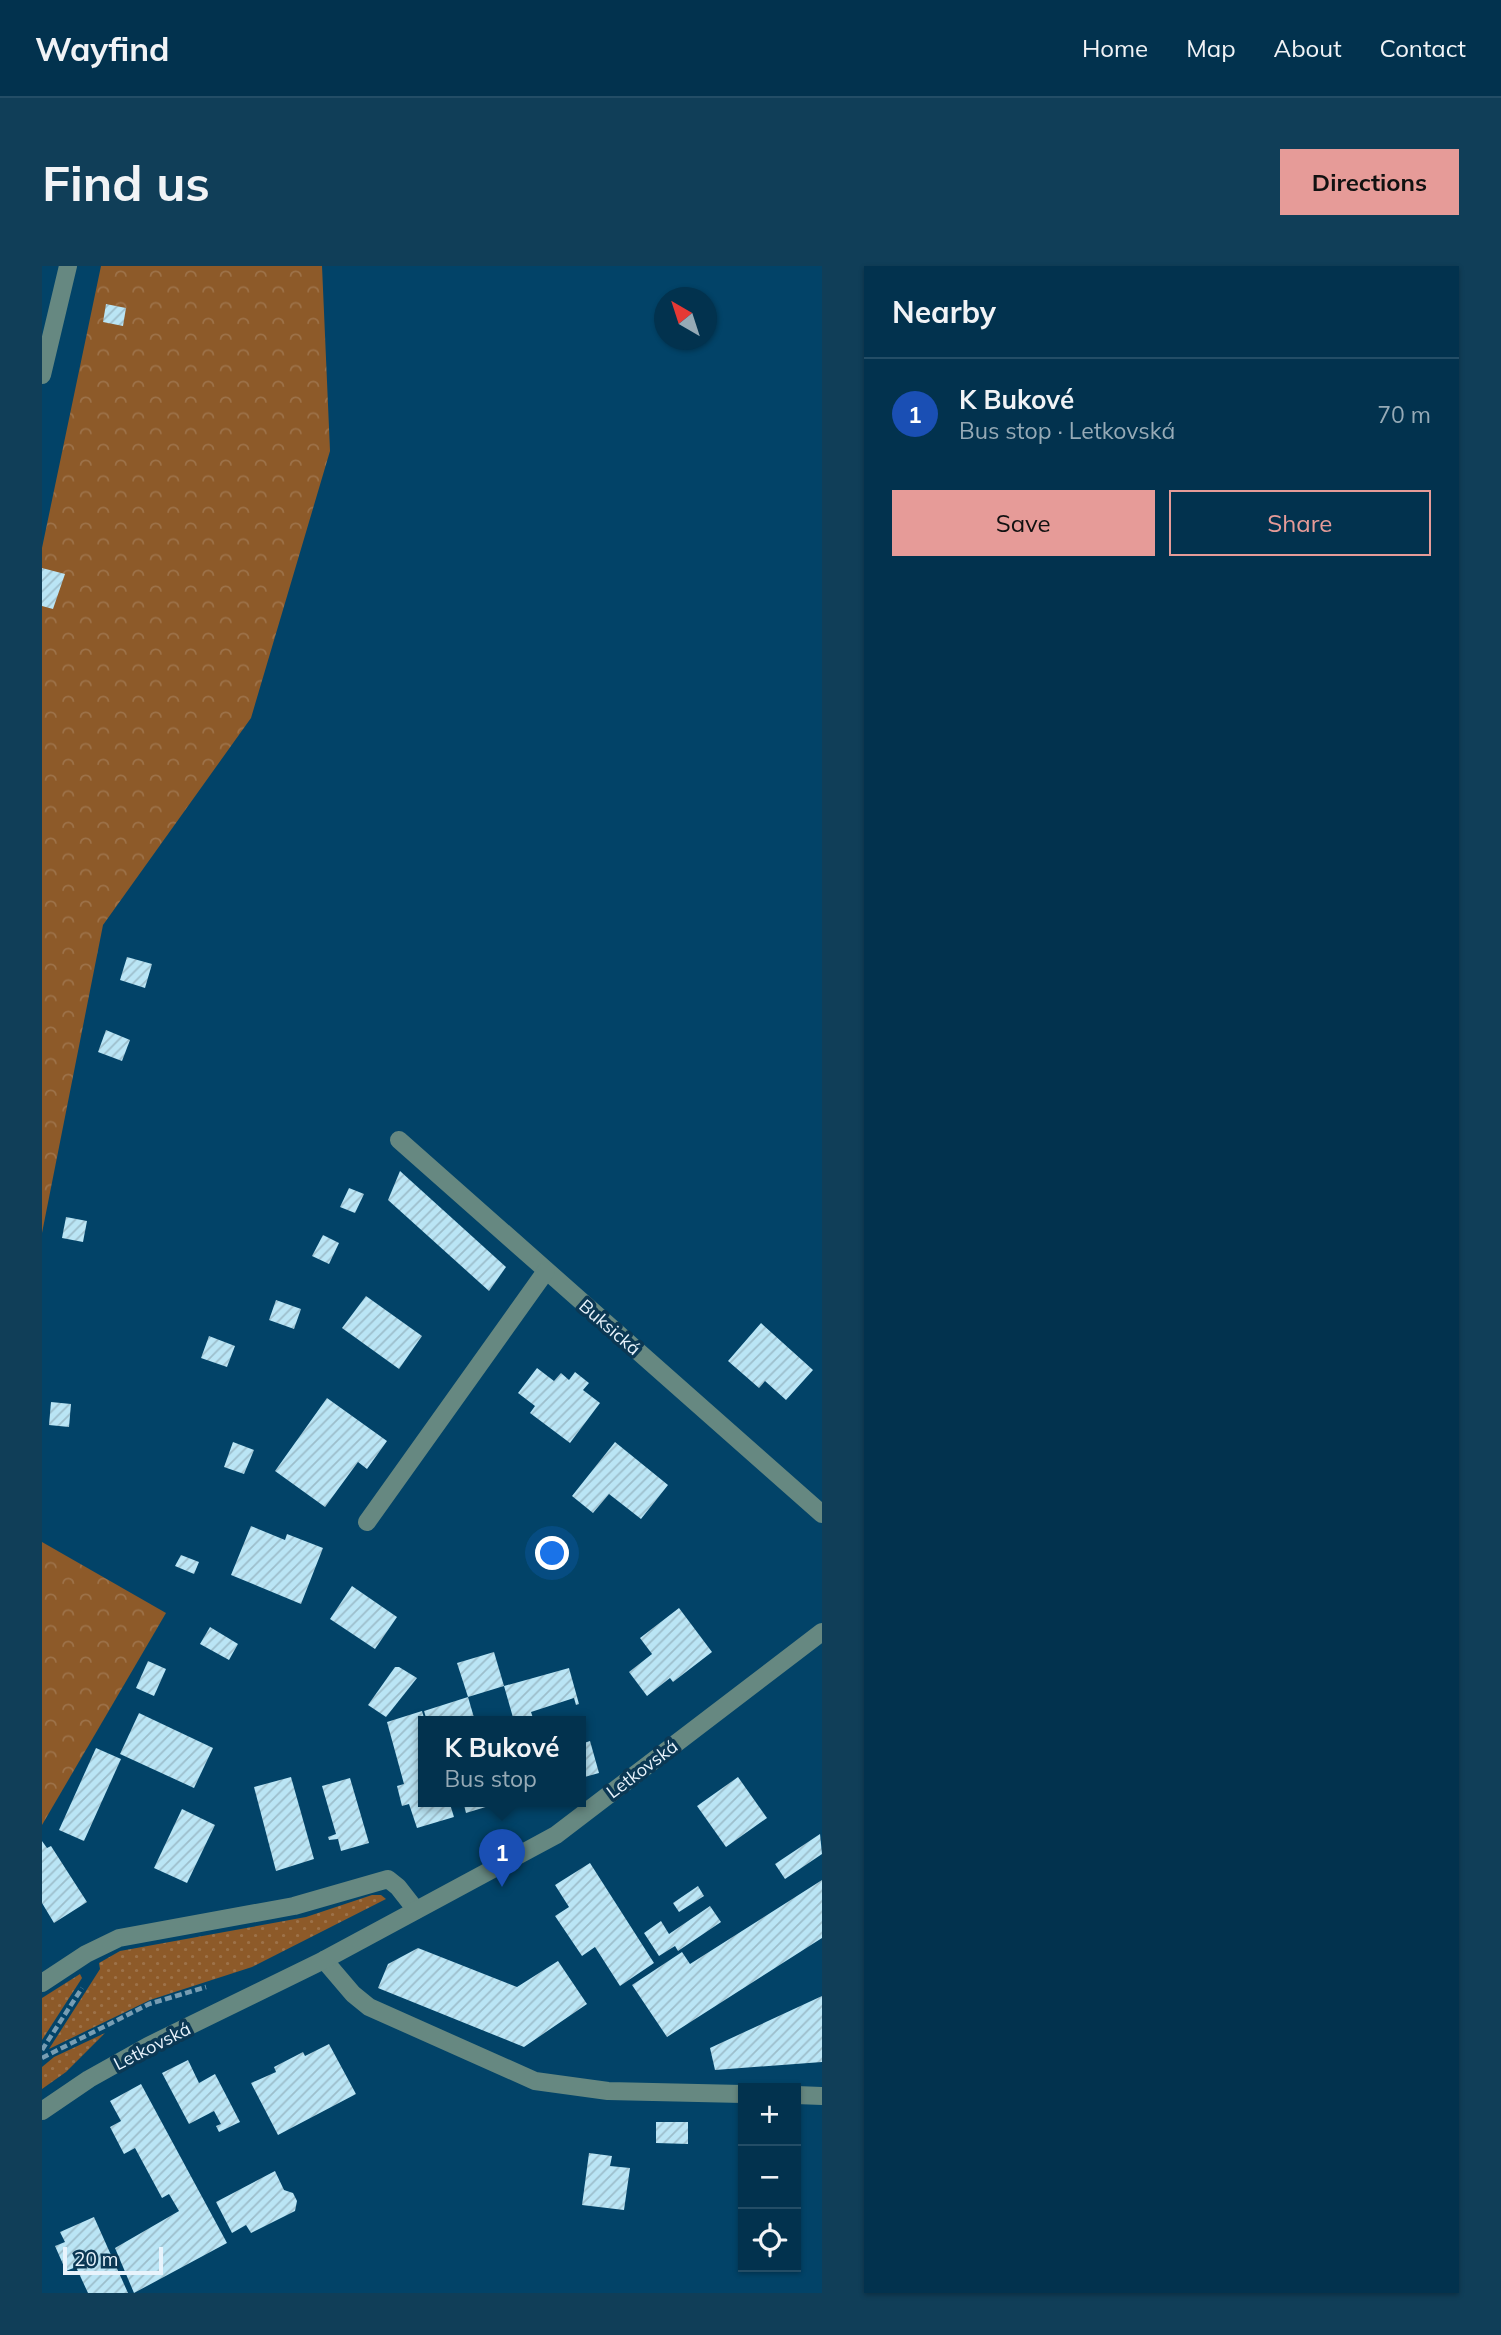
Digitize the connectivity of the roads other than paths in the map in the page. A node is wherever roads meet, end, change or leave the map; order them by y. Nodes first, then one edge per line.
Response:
1 (68, 266) edge
2 (42, 375) edge
3 (399, 1140) dead end
4 (546, 1271) junction
5 (822, 1514) edge
6 (367, 1522) dead end
7 (822, 1632) edge
8 (416, 1910) junction
9 (324, 1960) junction
10 (42, 1983) edge
11 (738, 2094) edge
12 (801, 2095) edge
13 (822, 2095) edge
14 (42, 2111) edge

1 - 2 street
3 - 4 street, Buksická
4 - 5 street, Buksická
4 - 6 street
7 - 8 street, Letkovská
8 - 9 street, Letkovská
8 - 10 street
9 - 11 street
9 - 14 street, Letkovská
12 - 13 street

